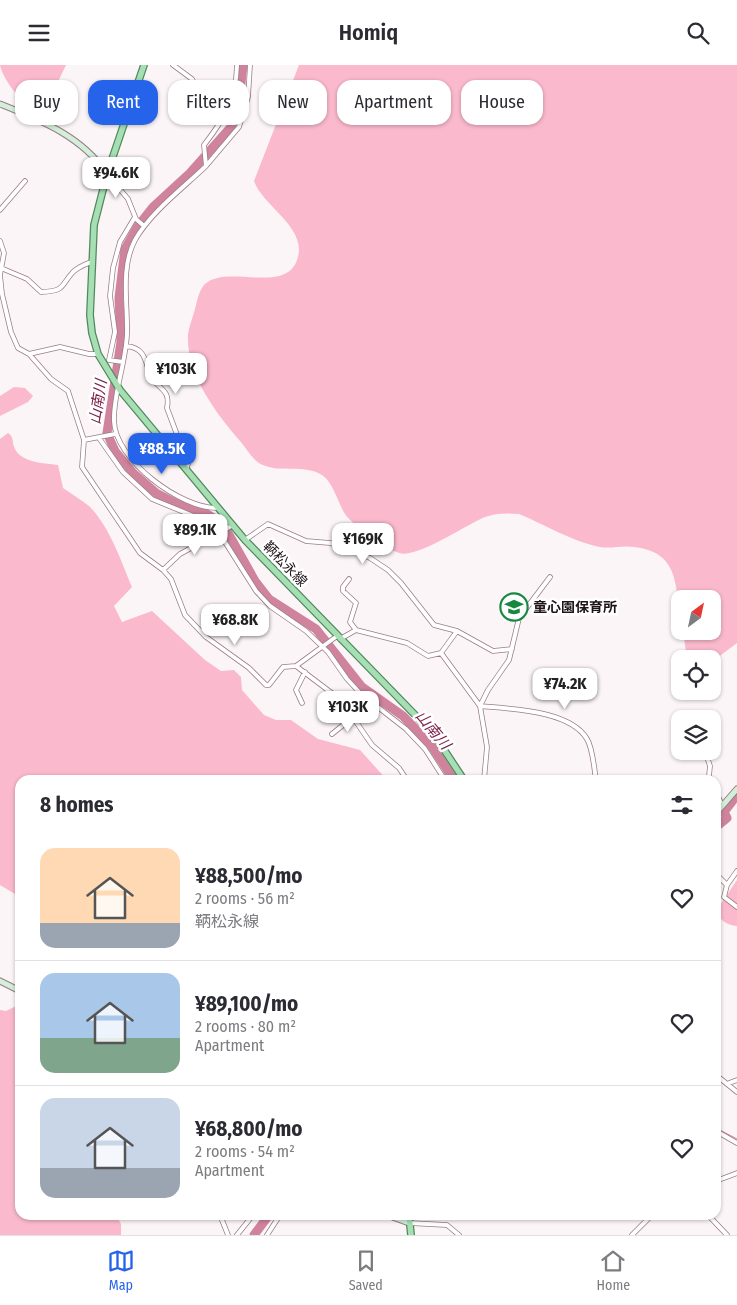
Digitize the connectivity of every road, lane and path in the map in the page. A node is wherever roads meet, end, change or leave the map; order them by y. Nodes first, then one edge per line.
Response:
1 (144, 65) edge
2 (173, 65) edge
3 (237, 65) edge
4 (250, 65) edge
5 (192, 80) edge
6 (235, 80) edge
7 (0, 104) edge
8 (220, 125) edge
9 (206, 165) junction
10 (107, 174) junction
11 (25, 181) dead end
12 (0, 210) edge
13 (135, 218) junction
14 (143, 226) junction
15 (0, 241) edge
16 (92, 261) junction
17 (1, 268) edge
18 (0, 275) edge
19 (126, 346) junction
20 (29, 354) junction
21 (98, 354) junction
22 (122, 362) junction
23 (119, 389) junction
24 (114, 435) junction
25 (101, 438) junction
26 (84, 440) junction
27 (186, 469) junction
28 (218, 508) junction
29 (231, 526) junction
30 (220, 534) junction
31 (245, 540) junction
32 (163, 570) junction
33 (550, 577) dead end
34 (348, 579) dead end
35 (356, 630) junction
36 (457, 631) junction
37 (336, 638) junction
38 (325, 646) junction
39 (512, 649) junction
40 (441, 653) junction
41 (296, 666) junction
42 (305, 672) junction
43 (302, 703) dead end
44 (480, 706) junction
45 (353, 717) junction
46 (332, 734) dead end
47 (709, 760) edge
48 (404, 775) edge
49 (442, 775) edge
50 (461, 775) edge
51 (484, 775) edge
52 (595, 775) edge
53 (709, 775) edge
54 (737, 789) edge
55 (722, 805) edge
56 (737, 871) edge
57 (721, 880) edge
58 (726, 885) junction
59 (737, 907) edge
60 (0, 981) edge
61 (15, 988) edge
62 (721, 1078) edge
63 (737, 1080) edge
64 (729, 1083) junction
65 (737, 1092) edge
66 (721, 1134) edge
67 (737, 1143) edge
68 (737, 1173) edge
69 (721, 1179) edge
70 (222, 1220) edge
71 (249, 1220) edge
72 (277, 1220) edge
73 (401, 1220) edge
74 (647, 1220) edge
75 (713, 1220) edge
76 (409, 1223) junction
77 (228, 1235) edge
78 (237, 1235) edge
79 (267, 1235) edge
80 (411, 1235) edge
81 (459, 1235) edge
82 (632, 1235) edge
83 (728, 1235) edge

1 - 10 main road, 鞆松永線
2 - 5 street
3 - 6 street
4 - 9 street
7 - 10 street
8 - 9 street
9 - 14 street
10 - 13 street
10 - 16 main road, 鞆松永線
11 - 12 street
13 - 14 street
13 - 22 street
14 - 19 street
15 - 17 street
16 - 17 street
16 - 21 main road, 鞆松永線
17 - 18 street
18 - 20 street
19 - 22 street
19 - 27 street
20 - 21 street
20 - 26 street
21 - 23 main road, 鞆松永線
22 - 23 street
23 - 24 street
23 - 27 main road, 鞆松永線
24 - 25 street
24 - 28 street
25 - 26 street
25 - 30 street
26 - 32 street
27 - 28 main road, 鞆松永線
28 - 29 main road, 鞆松永線
29 - 30 street
29 - 31 main road, 鞆松永線
30 - 32 street
30 - 38 street
31 - 36 street
31 - 37 main road, 鞆松永線
32 - 41 street
33 - 39 street
34 - 35 street
35 - 37 street
35 - 40 street
36 - 39 street
36 - 40 street
37 - 38 street
37 - 50 main road, 鞆松永線
38 - 41 street
38 - 49 street
39 - 44 street
40 - 44 street
41 - 42 street
42 - 43 street
42 - 45 street
44 - 51 street
44 - 52 street
45 - 46 street
45 - 48 street
47 - 53 street
54 - 55 street
56 - 58 street
57 - 58 street
58 - 59 street
60 - 61 street
62 - 64 street
63 - 64 street
64 - 65 street
66 - 67 street
68 - 69 street
70 - 77 street
71 - 78 street
72 - 79 street
73 - 76 street
74 - 82 street
75 - 83 street
76 - 80 main road
76 - 81 street

